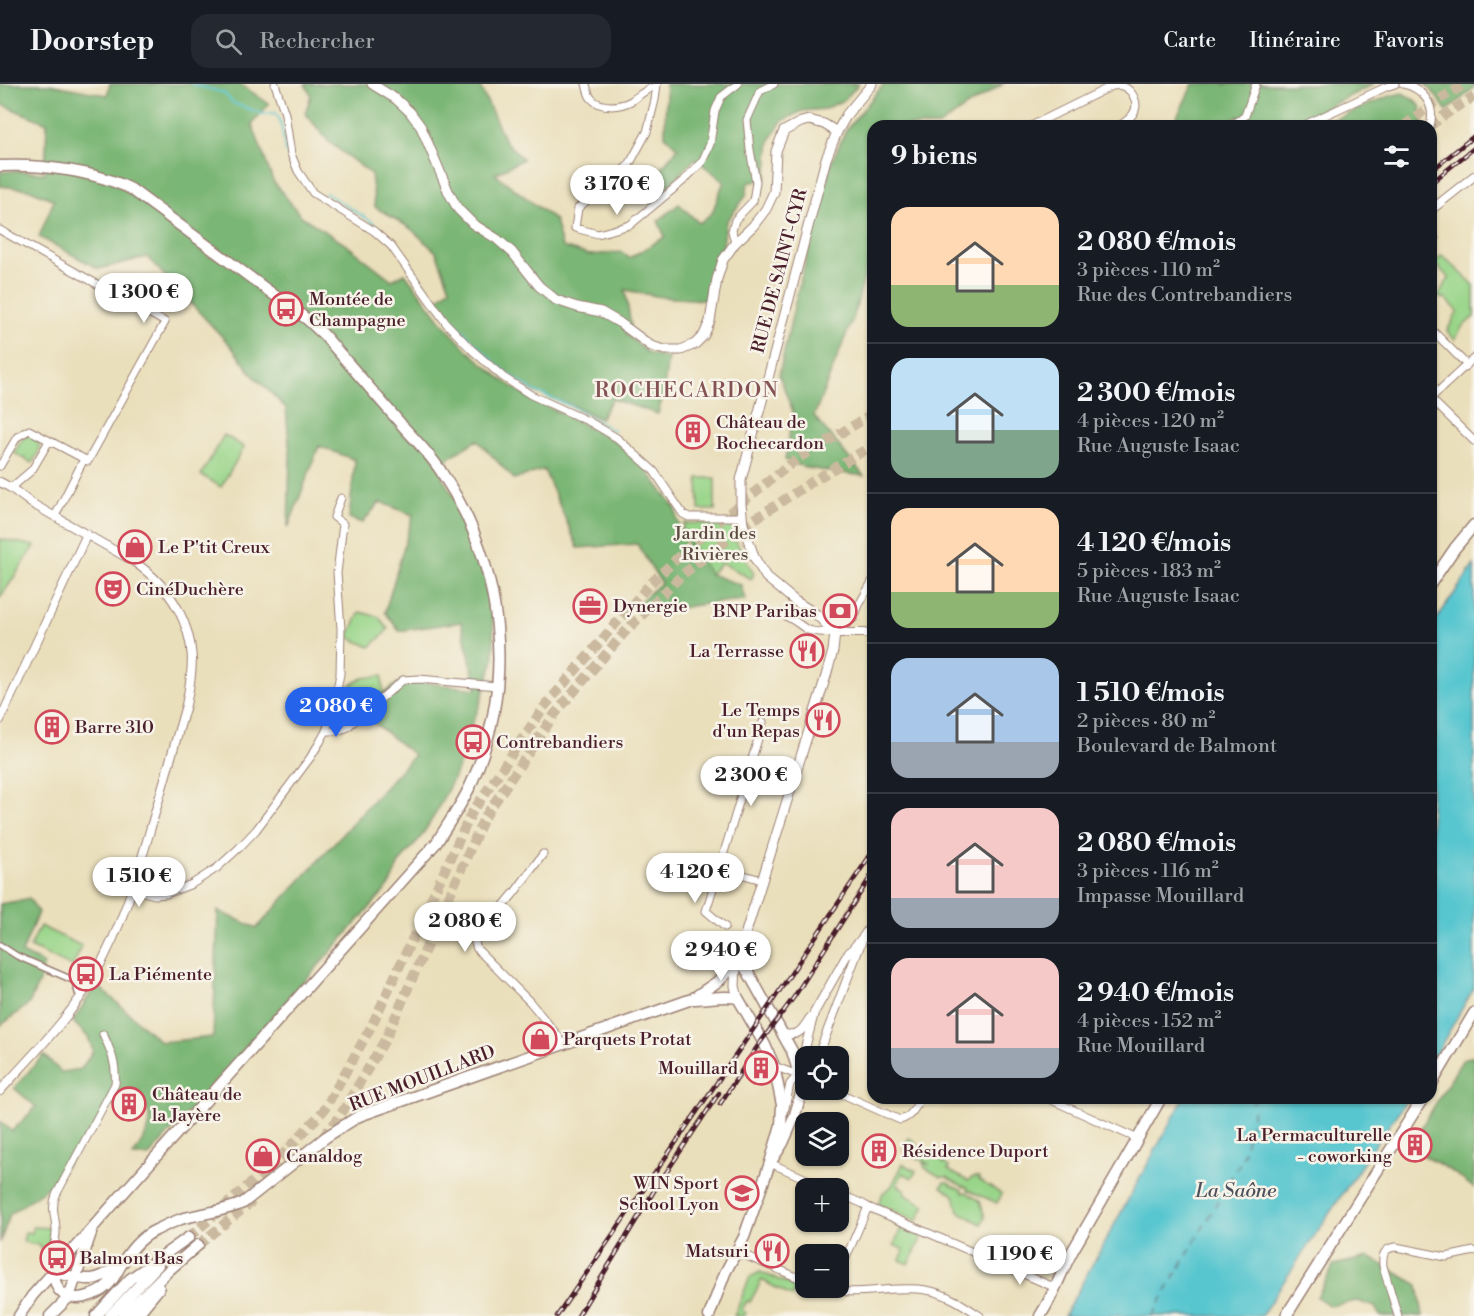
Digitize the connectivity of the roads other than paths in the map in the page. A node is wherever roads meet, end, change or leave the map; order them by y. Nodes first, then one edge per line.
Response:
1 (275, 84) edge
2 (372, 84) edge
3 (586, 84) edge
4 (738, 84) edge
5 (774, 84) edge
6 (872, 84) edge
7 (1256, 84) edge
8 (1395, 84) edge
9 (1403, 84) edge
10 (656, 85) edge
11 (1043, 120) edge
12 (1127, 120) edge
13 (1239, 120) edge
14 (1315, 120) edge
15 (1431, 120) edge
16 (837, 132) junction
17 (0, 166) edge
18 (1474, 176) edge
19 (1437, 205) edge
20 (0, 230) edge
21 (735, 243) junction
22 (1437, 335) edge
23 (1474, 358) edge
24 (1467, 365) junction
25 (1437, 392) edge
26 (1437, 404) edge
27 (49, 441) junction
28 (1474, 441) edge
29 (84, 459) junction
30 (0, 466) edge
31 (0, 482) edge
32 (10, 488) junction
33 (341, 498) dead end
34 (55, 516) junction
35 (742, 517) junction
36 (1474, 525) edge
37 (87, 534) junction
38 (1437, 574) edge
39 (867, 591) edge
40 (781, 614) dead end
41 (835, 633) junction
42 (867, 634) edge
43 (497, 686) junction
44 (0, 720) edge
45 (763, 722) dead end
46 (326, 731) junction
47 (543, 854) dead end
48 (720, 866) junction
49 (762, 880) junction
50 (132, 889) junction
51 (725, 927) dead end
52 (867, 931) edge
53 (863, 937) junction
54 (0, 945) edge
55 (736, 963) junction
56 (825, 992) junction
57 (78, 993) dead end
58 (738, 998) junction
59 (692, 999) junction
60 (840, 999) junction
61 (814, 1013) junction
62 (1474, 1013) edge
63 (103, 1034) dead end
64 (782, 1034) junction
65 (563, 1045) junction
66 (805, 1046) edge
67 (822, 1046) edge
68 (795, 1058) edge
69 (774, 1066) junction
70 (795, 1073) edge
71 (1437, 1074) edge
72 (795, 1081) edge
73 (0, 1091) edge
74 (849, 1097) edge
75 (799, 1100) edge
76 (917, 1104) edge
77 (1060, 1104) edge
78 (1158, 1104) edge
79 (1419, 1104) edge
80 (781, 1125) junction
81 (1138, 1139) junction
82 (770, 1163) junction
83 (804, 1178) edge
84 (849, 1198) edge
85 (868, 1208) junction
86 (93, 1227) junction
87 (198, 1245) tunnel mouth
88 (849, 1251) edge
89 (1474, 1251) edge
90 (188, 1253) junction
91 (734, 1253) junction
92 (124, 1260) junction
93 (81, 1266) junction
94 (53, 1272) junction
95 (103, 1276) junction
96 (795, 1276) edge
97 (76, 1277) junction
98 (1056, 1288) junction
99 (849, 1289) edge
100 (69, 1297) junction
101 (19, 1316) edge
102 (50, 1316) edge
103 (96, 1316) edge
104 (110, 1316) edge
105 (123, 1316) edge
106 (136, 1316) edge
107 (709, 1316) edge
108 (981, 1316) edge
109 (1040, 1316) edge
110 (1286, 1316) edge
111 (1398, 1316) edge

1 - 35 street
2 - 21 main road
3 - 10 street
4 - 10 street
5 - 21 street
6 - 16 main road, RUE DE SAINT-CYR
7 - 13 street
8 - 14 street
9 - 15 street
11 - 12 street
16 - 21 main road
16 - 35 main road, RUE DE SAINT-CYR
17 - 43 main road
18 - 19 street
20 - 29 street
22 - 24 street
23 - 24 street
24 - 25 street
26 - 28 street
27 - 29 street
27 - 30 street
27 - 32 street
29 - 34 street
31 - 32 street
32 - 34 street
33 - 46 street
34 - 37 street
35 - 41 main road, RUE DE SAINT-CYR
36 - 38 main road
37 - 44 street
37 - 50 street
39 - 41 street
40 - 41 street
41 - 42 street
41 - 49 main road
43 - 46 street
43 - 86 main road
45 - 48 street
46 - 50 street
47 - 65 street
48 - 49 street
48 - 51 street
49 - 55 main road
50 - 73 street
52 - 53 street
53 - 56 street
53 - 60 street
54 - 57 street
55 - 58 main road
55 - 59 main road, RUE MOUILLARD
55 - 64 main road
56 - 60 street
56 - 61 street
58 - 59 main road, RUE MOUILLARD
58 - 69 main road
59 - 65 main road, RUE MOUILLARD
60 - 67 street
61 - 64 street
61 - 66 street
62 - 71 main road
63 - 94 street
64 - 68 main road
65 - 92 main road, RUE MOUILLARD
69 - 70 street
69 - 80 main road
72 - 80 street
74 - 76 street
75 - 82 main road
77 - 81 street
78 - 81 main road
79 - 110 main road
80 - 82 main road
81 - 98 main road
82 - 83 street
82 - 91 main road
84 - 85 street
85 - 88 street
85 - 98 street
86 - 93 main road
86 - 94 main road
87 - 90 main road
89 - 111 street
90 - 105 main road
90 - 106 main road
91 - 96 street
91 - 107 main road
92 - 95 main road, RUE MOUILLARD
92 - 100 main road, RUE MOUILLARD
93 - 95 main road
93 - 97 main road
94 - 97 main road
94 - 100 main road
94 - 101 main road
95 - 97 main road
97 - 100 main road
98 - 109 main road
99 - 108 street
100 - 102 main road
103 - 104 main road

